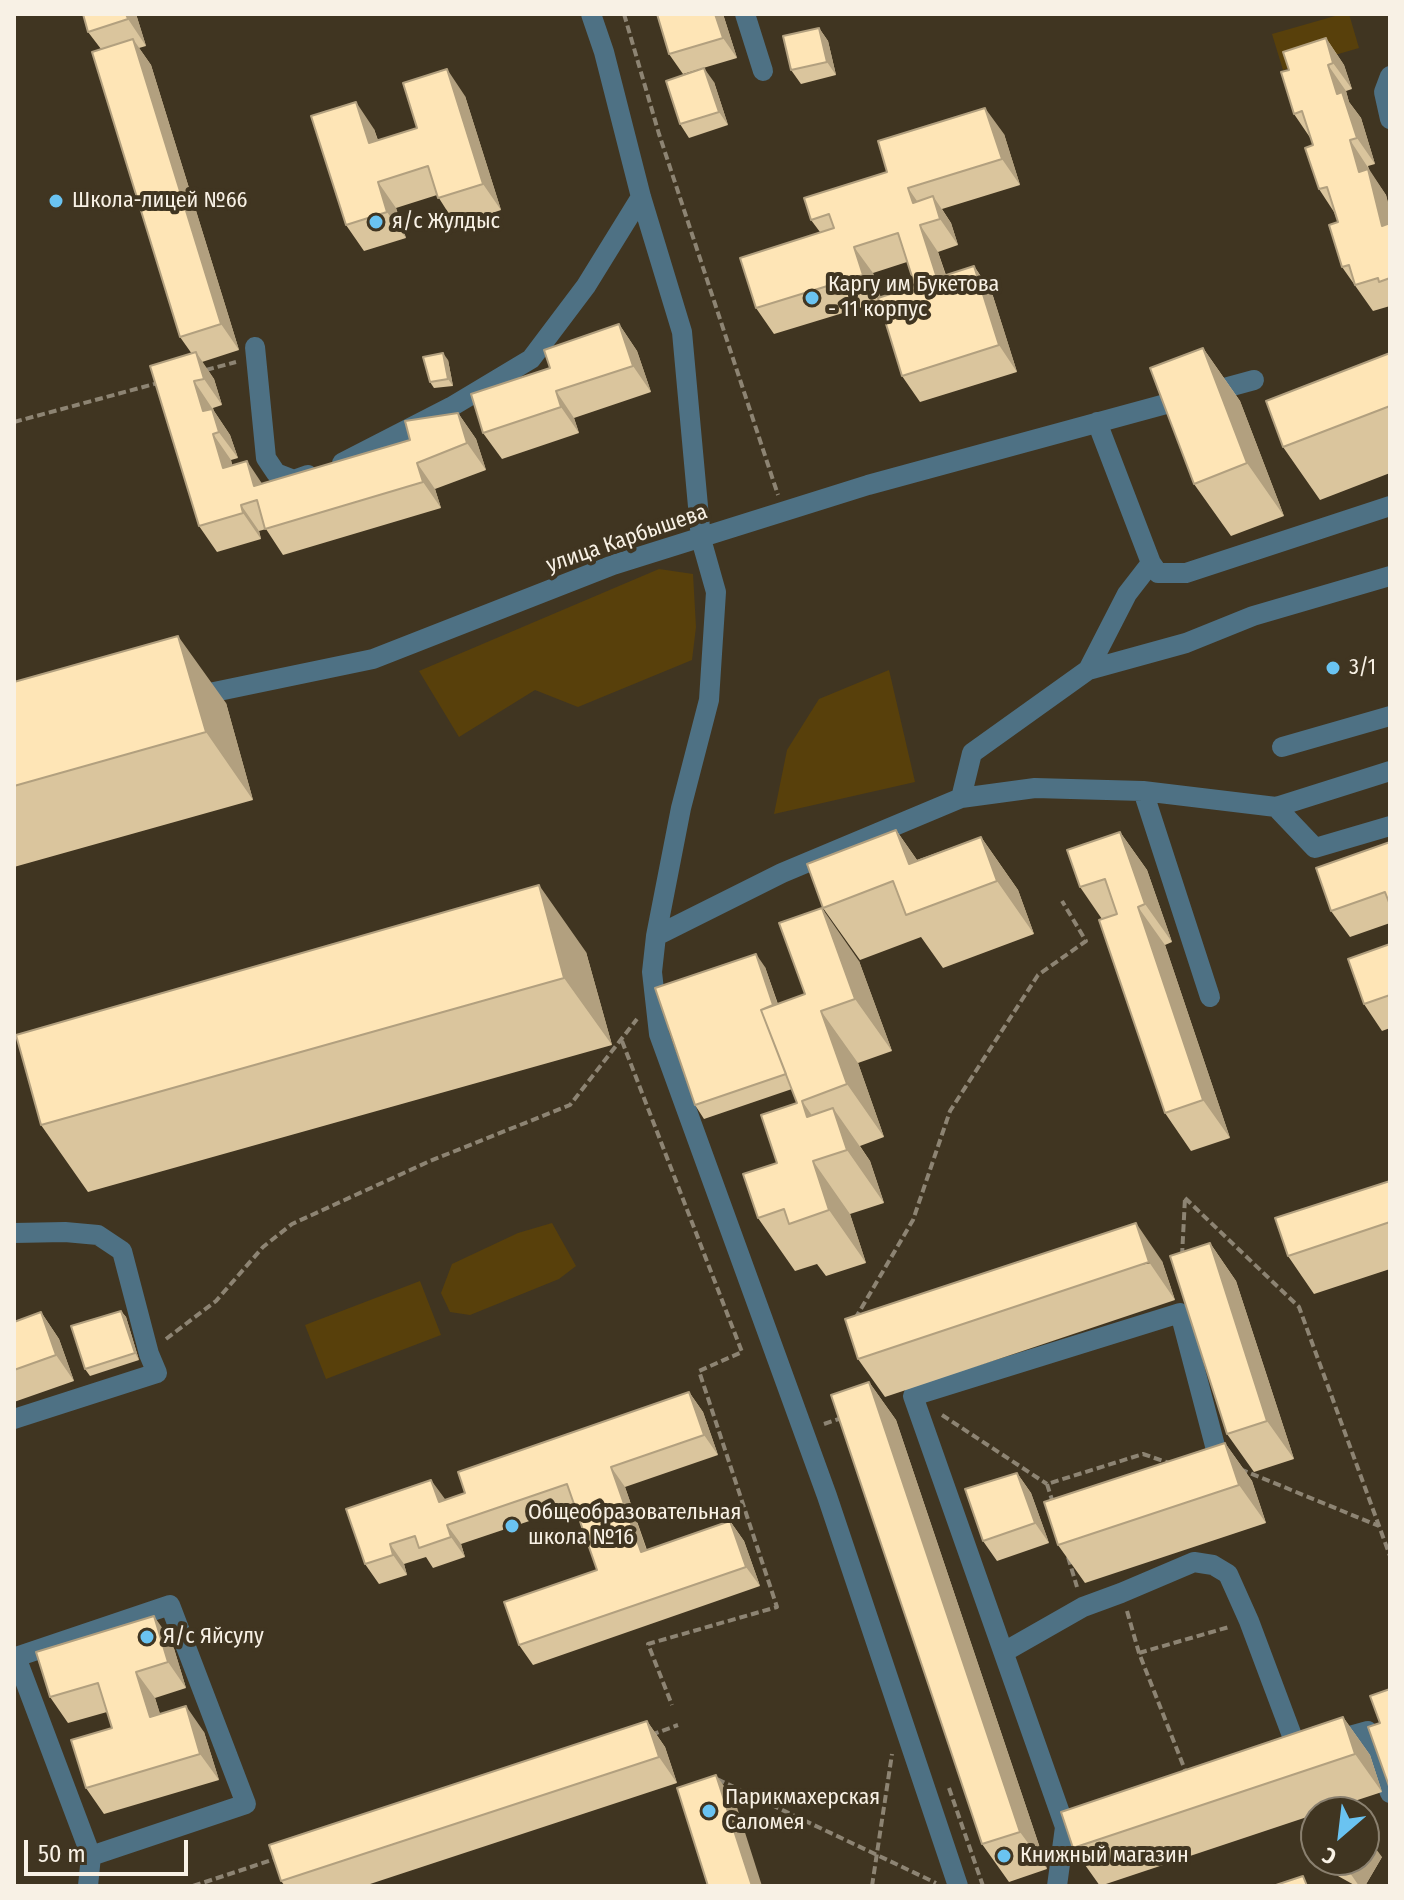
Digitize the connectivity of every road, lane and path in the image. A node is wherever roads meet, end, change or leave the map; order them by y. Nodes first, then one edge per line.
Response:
1 (591, 14) edge
2 (624, 14) edge
3 (745, 14) edge
4 (763, 71) dead end
5 (1390, 76) edge
6 (1390, 119) edge
7 (641, 197) junction
8 (256, 352) joint
9 (196, 373) edge
10 (1254, 380) dead end
11 (166, 381) edge
12 (14, 422) edge
13 (1097, 422) junction
14 (1390, 506) edge
15 (784, 512) junction
16 (701, 539) junction
17 (1151, 563) junction
18 (1390, 576) edge
19 (1088, 670) junction
20 (164, 702) edge
21 (1390, 716) edge
22 (1282, 747) dead end
23 (1390, 771) edge
24 (1143, 791) junction
25 (961, 798) junction
26 (1276, 807) junction
27 (1390, 826) edge
28 (1062, 901) dead end
29 (656, 936) junction
30 (654, 994) junction
31 (1210, 997) dead end
32 (622, 1041) junction
33 (14, 1233) edge
34 (1182, 1270) edge
35 (853, 1324) edge
36 (149, 1354) junction
37 (913, 1396) junction
38 (853, 1415) edge
39 (14, 1419) edge
40 (824, 1424) dead end
41 (1219, 1461) joint
42 (1182, 1468) edge
43 (1047, 1484) junction
44 (1056, 1515) edge
45 (1379, 1526) junction
46 (1065, 1545) edge
47 (1390, 1556) edge
48 (1121, 1593) junction
49 (1083, 1607) junction
50 (1249, 1621) junction
51 (1004, 1652) junction
52 (1139, 1653) junction
53 (672, 1705) dead end
54 (678, 1725) dead end
55 (648, 1735) edge
56 (894, 1743) dead end
57 (717, 1779) edge
58 (947, 1782) edge
59 (1190, 1782) edge
60 (1390, 1793) edge
61 (877, 1853) junction
62 (91, 1856) junction
63 (284, 1856) edge
64 (88, 1886) edge
65 (193, 1886) edge
66 (872, 1886) edge
67 (942, 1886) edge
68 (958, 1886) edge
69 (983, 1886) edge
70 (1057, 1886) edge

1 - 7 street
2 - 15 path
3 - 4 street
5 - 6 street
7 - 8 street
7 - 16 street
8 - 9 path
10 - 13 street, улица Карбышева
11 - 12 path
13 - 15 street, улица Карбышева
13 - 17 street
14 - 17 street
15 - 16 street, улица Карбышева
16 - 20 street, улица Карбышева
16 - 29 street
17 - 19 street
18 - 19 street
19 - 25 street
21 - 22 street
23 - 26 street
24 - 25 street
24 - 26 street
24 - 31 street
25 - 29 street
26 - 27 street
28 - 35 path
29 - 30 street
30 - 32 path
30 - 68 street
32 - 36 path
32 - 53 path
33 - 36 street
34 - 45 path
36 - 39 street
37 - 41 street
37 - 43 path
37 - 51 street
38 - 40 path
41 - 45 path
42 - 43 path
43 - 44 path
45 - 47 path
46 - 49 path
48 - 49 street
48 - 50 street
48 - 52 path
49 - 51 street
50 - 52 path
50 - 60 street
51 - 70 street
52 - 59 path
54 - 55 path
56 - 61 path
57 - 61 path
58 - 69 path
61 - 66 path
61 - 67 path
62 - 62 street
62 - 64 street
63 - 65 path

